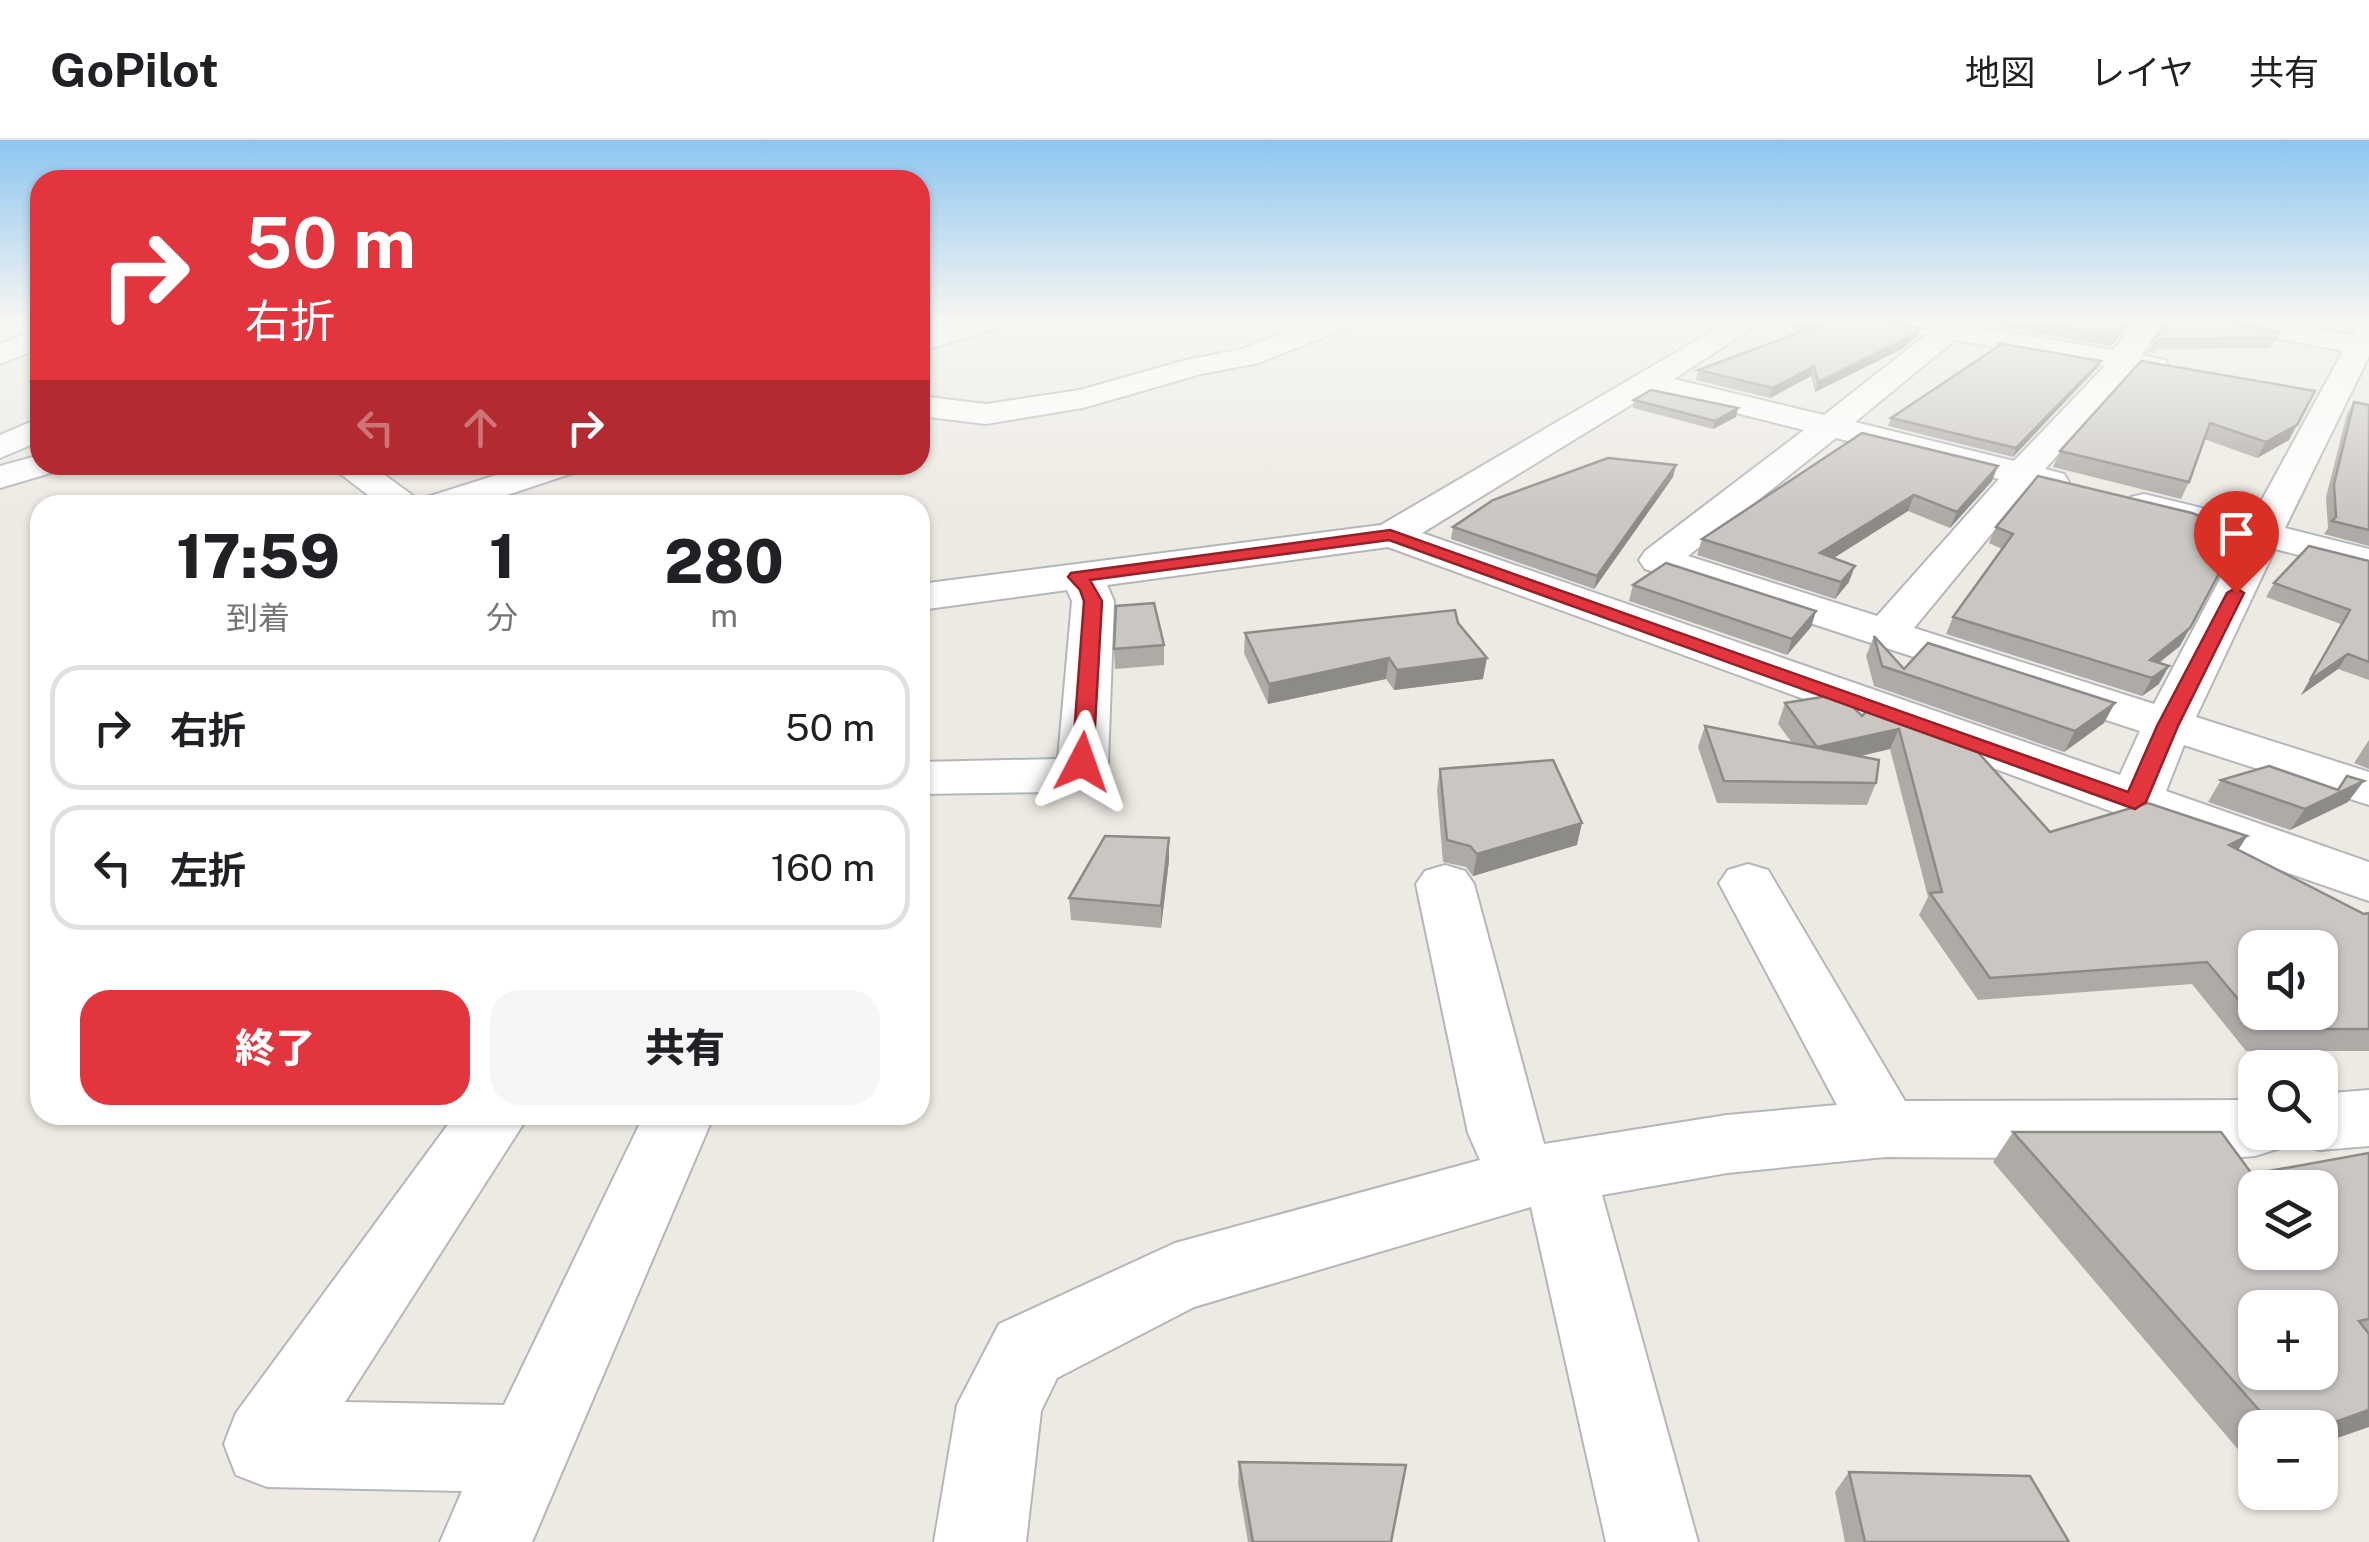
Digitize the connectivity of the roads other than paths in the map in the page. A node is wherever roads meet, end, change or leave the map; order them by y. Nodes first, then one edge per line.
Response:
1 (1133, 384) edge
2 (1643, 384) edge
3 (1657, 384) edge
4 (1881, 384) edge
5 (2105, 384) edge
6 (2332, 396) edge
7 (930, 408) edge
8 (1830, 426) junction
9 (30, 433) edge
10 (0, 448) edge
11 (30, 469) edge
12 (2022, 474) junction
13 (362, 475) edge
14 (533, 475) edge
15 (0, 478) edge
16 (391, 495) edge
17 (471, 495) edge
18 (1390, 535) junction
19 (2264, 535) junction
20 (2369, 561) edge
21 (1077, 577) junction
22 (930, 596) edge
23 (1886, 633) junction
24 (2168, 726) junction
25 (930, 778) edge
26 (2369, 790) edge
27 (2135, 802) junction
28 (2369, 882) edge
29 (1748, 883) dead end
30 (1445, 884) dead end
31 (2369, 1118) edge
32 (2338, 1121) edge
33 (487, 1125) edge
34 (674, 1125) edge
35 (1885, 1129) junction
36 (2238, 1129) edge
37 (1542, 1175) junction
38 (526, 1449) junction
39 (486, 1542) edge
40 (980, 1542) edge
41 (1652, 1542) edge

1 - 7 street
2 - 18 street
3 - 8 street
4 - 8 street
5 - 12 street
6 - 19 street
8 - 12 street
8 - 23 street
9 - 10 street
11 - 15 street
12 - 19 street
12 - 23 street
13 - 16 street
14 - 17 street
18 - 21 street
18 - 27 street
19 - 20 street
19 - 24 street
21 - 22 street
21 - 25 street
23 - 24 street
24 - 26 street
24 - 27 street
27 - 28 street
29 - 35 street
30 - 37 street
31 - 32 street
33 - 38 street
34 - 38 street
35 - 36 street
35 - 37 street
37 - 40 street
37 - 41 street
38 - 39 street

